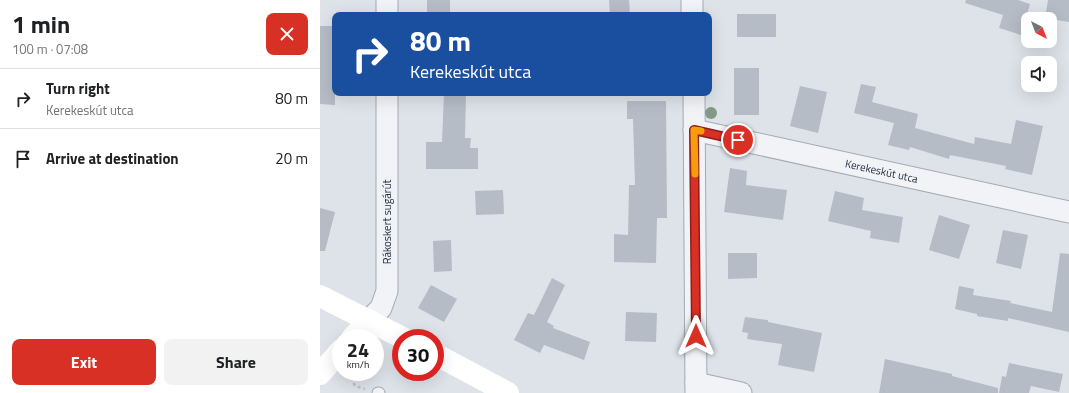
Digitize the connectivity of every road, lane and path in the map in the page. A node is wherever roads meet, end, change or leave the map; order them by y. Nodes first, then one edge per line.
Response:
1 (387, 0) edge
2 (692, 0) edge
3 (387, 12) edge
4 (692, 12) edge
5 (387, 96) edge
6 (694, 96) edge
7 (694, 130) junction
8 (1069, 212) edge
9 (320, 296) edge
10 (369, 320) junction
11 (360, 329) edge
12 (392, 332) edge
13 (444, 359) edge
14 (332, 360) edge
15 (320, 374) edge
16 (353, 381) edge
17 (696, 388) edge
18 (378, 393) edge
19 (508, 393) edge
20 (741, 393) edge

1 - 3 street
2 - 4 street
5 - 10 street, Rákoskert sugárút
6 - 7 street
7 - 8 street, Kerekeskút utca
7 - 17 street
9 - 10 main road
10 - 11 main road, Rákoskert sugárút
10 - 12 main road
13 - 19 main road
14 - 15 main road
16 - 18 path
17 - 20 street

